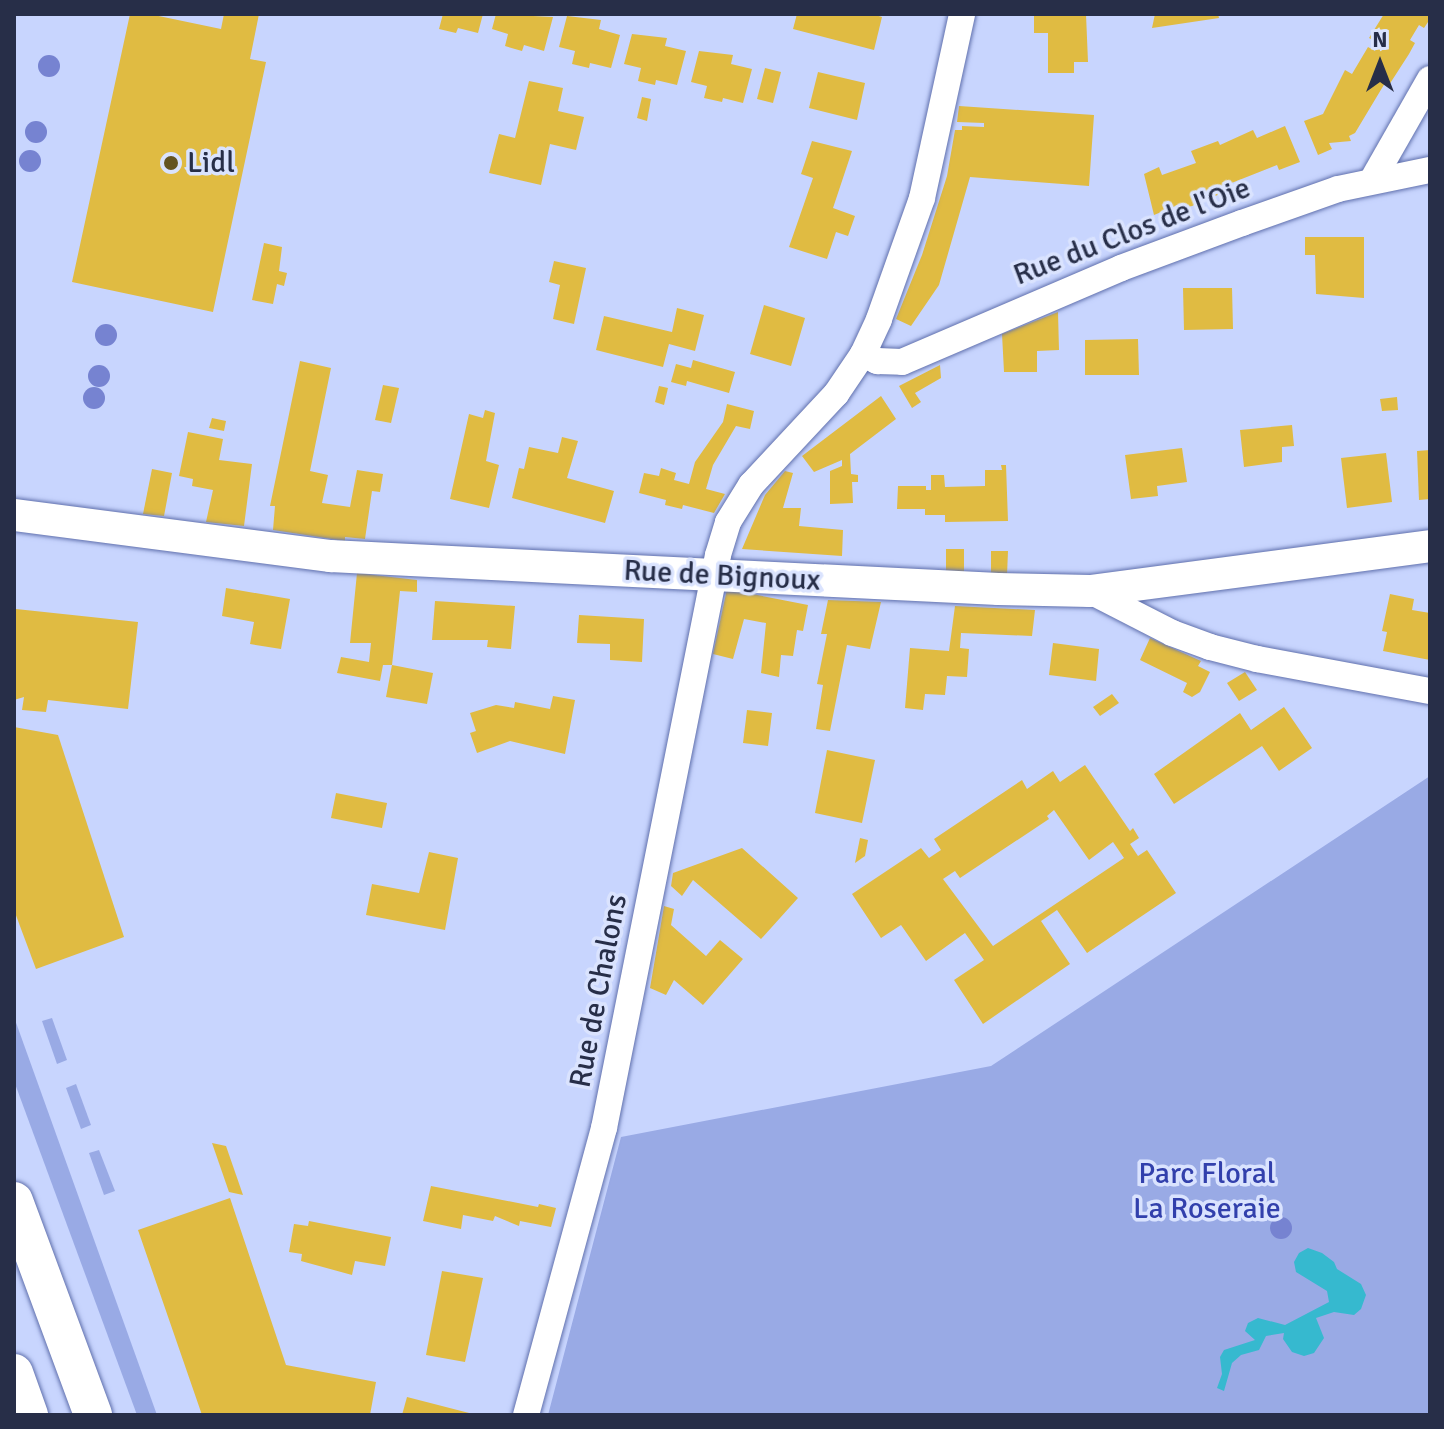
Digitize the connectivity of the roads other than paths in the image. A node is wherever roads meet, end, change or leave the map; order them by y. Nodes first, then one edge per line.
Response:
1 (962, 14) edge
2 (1430, 79) edge
3 (1430, 170) edge
4 (1373, 179) junction
5 (863, 354) junction
6 (14, 515) edge
7 (1430, 546) edge
8 (712, 575) junction
9 (1090, 591) junction
10 (1430, 691) edge
11 (14, 1201) edge
12 (14, 1373) edge
13 (29, 1415) edge
14 (93, 1415) edge
15 (526, 1415) edge

1 - 5 street, Rue de Chalons
2 - 4 street
3 - 4 street, Rue du Clos de l'Oie
4 - 5 street, Rue du Clos de l'Oie
5 - 8 street, Rue de Chalons
6 - 8 street, Rue de Bignoux
7 - 9 street, Rue de Bignoux
8 - 9 street, Rue de Bignoux
8 - 15 street, Rue de Chalons
9 - 10 street
11 - 14 main road
12 - 13 main road

